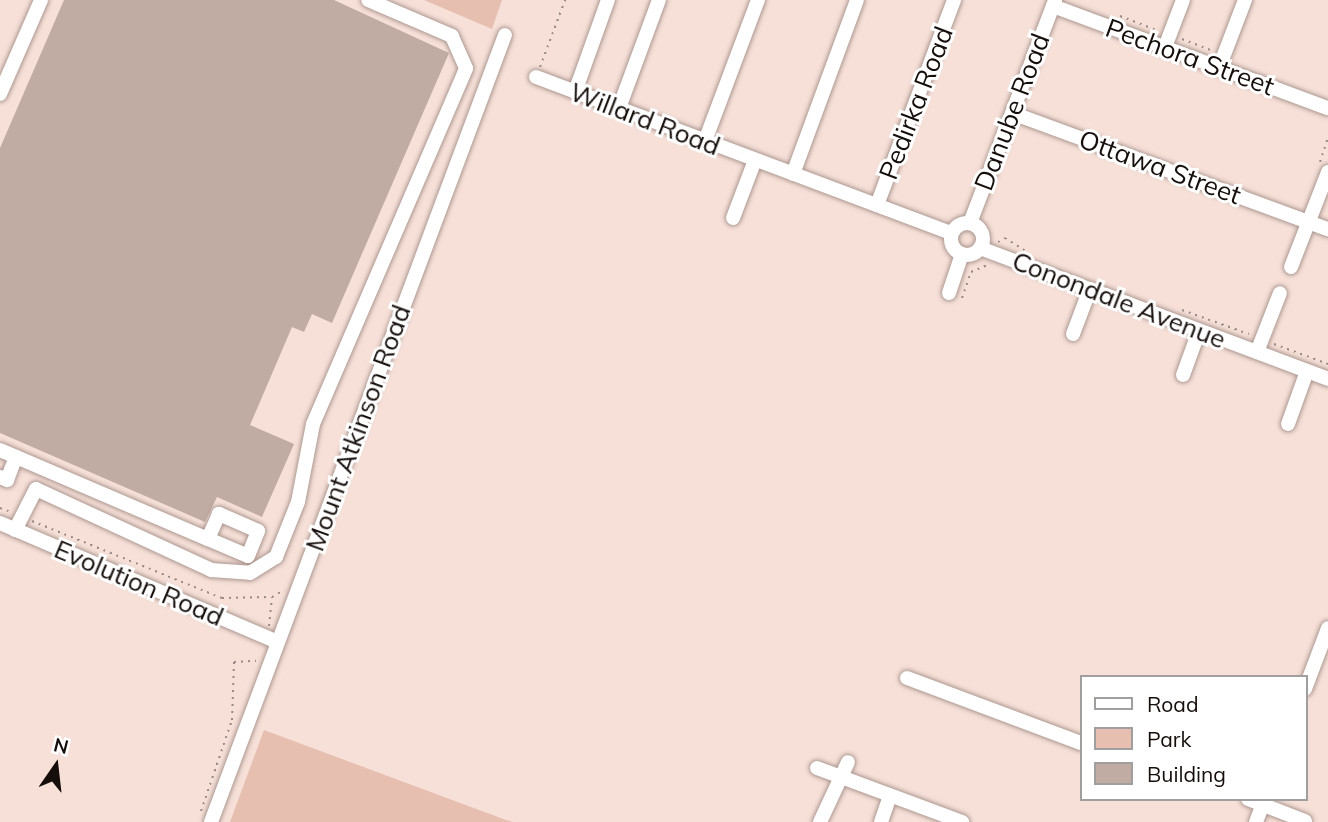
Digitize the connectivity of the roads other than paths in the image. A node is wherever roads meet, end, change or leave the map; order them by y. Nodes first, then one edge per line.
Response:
1 (41, 0) edge
2 (368, 0) edge
3 (608, 0) edge
4 (659, 0) edge
5 (758, 0) edge
6 (857, 0) edge
7 (954, 0) edge
8 (1182, 0) edge
9 (1245, 0) edge
10 (1054, 3) edge
11 (505, 35) dead end
12 (1165, 47) junction
13 (1219, 68) junction
14 (536, 77) road end
15 (575, 92) junction
16 (0, 94) edge
17 (619, 108) junction
18 (1328, 108) edge
19 (1012, 113) junction
20 (705, 141) junction
21 (754, 160) junction
22 (1324, 167) edge
23 (793, 174) junction
24 (877, 205) junction
25 (733, 218) dead end
26 (1308, 222) junction
27 (970, 223) junction
28 (1328, 229) edge
29 (953, 233) junction
30 (981, 248) junction
31 (962, 254) junction
32 (1291, 267) dead end
33 (1090, 289) junction
34 (1280, 293) dead end
35 (955, 295) road end
36 (1199, 331) junction
37 (1073, 334) dead end
38 (1259, 346) junction
39 (1307, 371) junction
40 (1183, 375) dead end
41 (1328, 379) edge
42 (1289, 424) dead end
43 (0, 450) edge
44 (16, 457) junction
45 (0, 477) edge
46 (0, 523) edge
47 (18, 523) junction
48 (208, 539) dead end
49 (1328, 628) edge
50 (278, 642) junction
51 (907, 678) dead end
52 (1307, 684) edge
53 (1080, 743) edge
54 (848, 762) dead end
55 (817, 768) dead end
56 (837, 776) junction
57 (890, 796) junction
58 (1264, 802) edge
59 (1305, 821) edge
60 (211, 822) edge
61 (820, 822) edge
62 (881, 822) edge
63 (962, 822) edge
64 (1256, 822) edge

1 - 16 street
2 - 47 street
3 - 15 street
4 - 17 street
5 - 20 street
6 - 23 street
7 - 24 street, Pedirka Road
8 - 12 street
9 - 13 street
10 - 12 street, Pechora Street
10 - 19 street, Danube Road
11 - 50 street, Mount Atkinson Road
12 - 13 street, Pechora Street
13 - 18 street, Pechora Street
14 - 15 street, Willard Road
15 - 17 street, Willard Road
17 - 20 street, Willard Road
19 - 26 street, Ottawa Street
19 - 27 street, Danube Road
20 - 21 street, Willard Road
21 - 23 street, Willard Road
21 - 25 street, Willard Road
22 - 26 street
23 - 24 street, Willard Road
24 - 29 street, Willard Road
26 - 28 street, Ottawa Street
26 - 32 street
27 - 29 street
27 - 30 street
29 - 31 street
30 - 31 street
30 - 33 street, Conondale Avenue
31 - 35 street
33 - 36 street, Conondale Avenue
33 - 37 street
34 - 38 street, Conondale Avenue
36 - 38 street, Conondale Avenue
36 - 40 street
38 - 39 street, Conondale Avenue
39 - 41 street, Conondale Avenue
39 - 42 street
43 - 44 street
44 - 45 street
44 - 48 street
46 - 47 street, Evolution Road
47 - 50 street, Evolution Road
49 - 52 street
50 - 60 street, Mount Atkinson Road
51 - 53 street
54 - 56 street
55 - 56 street
56 - 57 street
56 - 61 street
57 - 62 street
57 - 63 street
58 - 59 street
58 - 64 street

